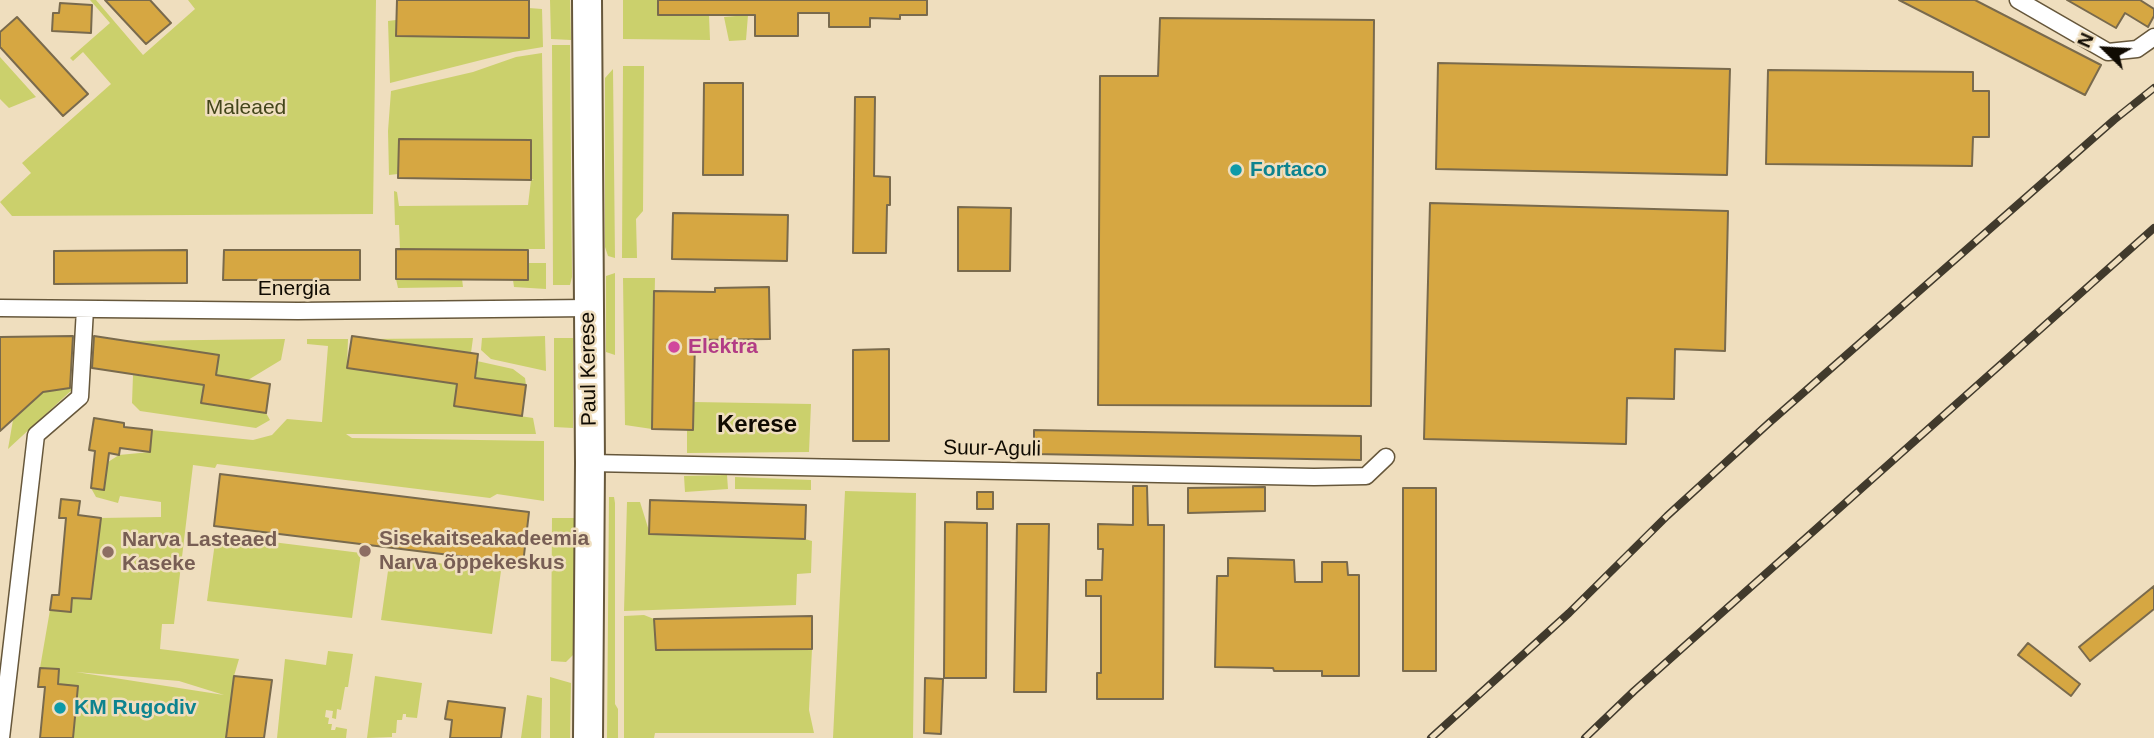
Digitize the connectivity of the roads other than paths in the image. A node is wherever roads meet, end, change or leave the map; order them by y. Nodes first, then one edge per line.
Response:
1 (587, 0) edge
2 (2018, 0) edge
3 (2154, 37) edge
4 (0, 308) edge
5 (85, 309) junction
6 (589, 309) junction
7 (1385, 457) dead end
8 (590, 463) junction
9 (1, 738) edge
10 (588, 738) edge

1 - 6 highway, Paul Kerese
2 - 3 street
4 - 5 street, Energia
5 - 6 street, Energia
5 - 9 street
6 - 8 highway, Paul Kerese
7 - 8 street, Suur-Aguli
8 - 10 highway, Paul Kerese

